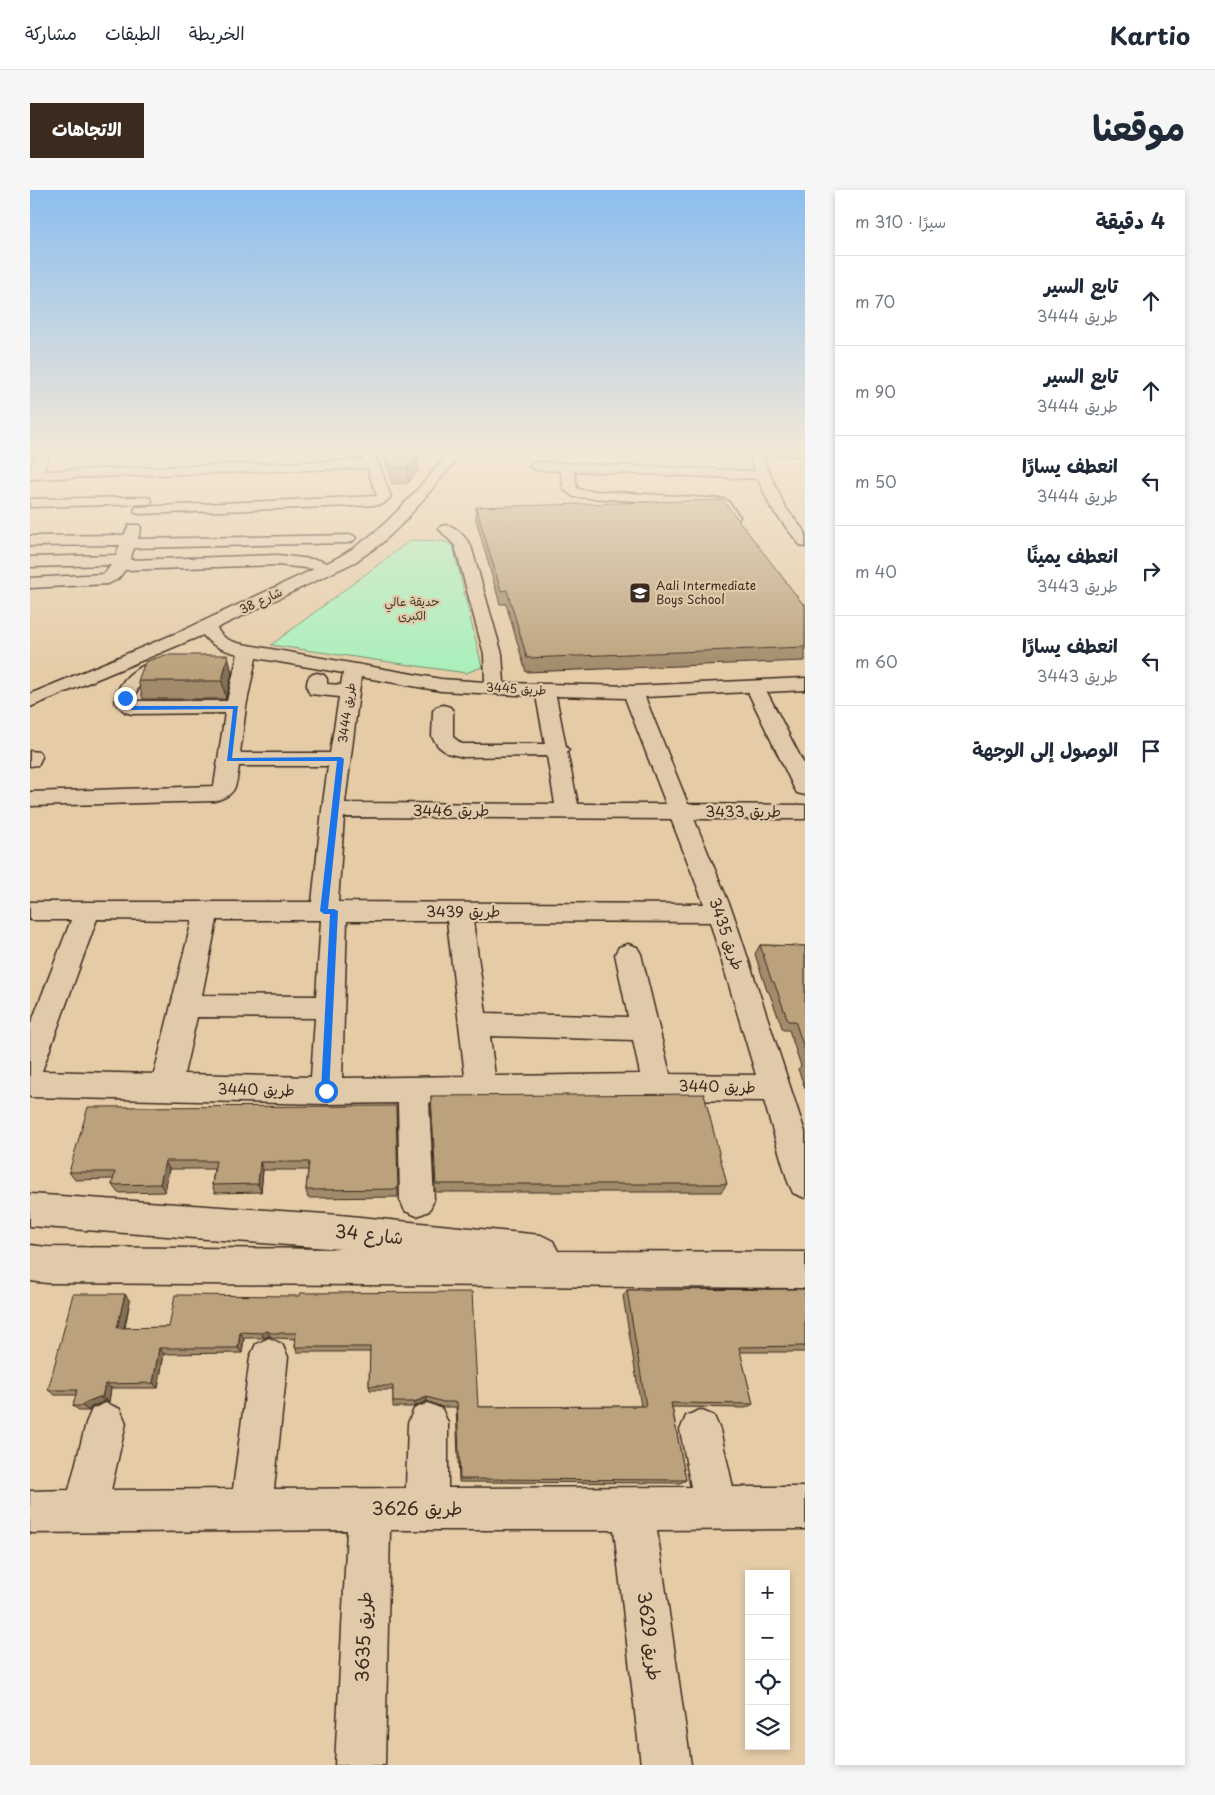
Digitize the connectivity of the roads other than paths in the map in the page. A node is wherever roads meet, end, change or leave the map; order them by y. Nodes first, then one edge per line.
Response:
1 (98, 524) edge
2 (136, 524) edge
3 (232, 524) edge
4 (382, 524) edge
5 (393, 524) edge
6 (739, 524) edge
7 (791, 524) edge
8 (741, 527) edge
9 (363, 528) dead end
10 (446, 529) dead end
11 (348, 538) junction
12 (30, 541) edge
13 (805, 542) edge
14 (342, 555) junction
15 (30, 562) edge
16 (271, 562) junction
17 (120, 563) junction
18 (322, 568) junction
19 (30, 584) edge
20 (276, 585) junction
21 (197, 628) junction
22 (238, 656) junction
23 (192, 665) edge
24 (353, 668) junction
25 (805, 671) edge
26 (317, 679) dead end
27 (805, 684) edge
28 (755, 686) junction
29 (496, 689) junction
30 (30, 691) edge
31 (350, 691) junction
32 (545, 691) junction
33 (579, 691) junction
34 (634, 692) junction
35 (30, 701) edge
36 (236, 707) junction
37 (443, 711) dead end
38 (558, 750) junction
39 (341, 759) junction
40 (229, 760) junction
41 (805, 788) edge
42 (30, 799) edge
43 (334, 810) junction
44 (568, 811) junction
45 (680, 812) junction
46 (805, 812) edge
47 (87, 910) junction
48 (30, 911) edge
49 (206, 911) junction
50 (329, 911) junction
51 (459, 912) junction
52 (720, 913) junction
53 (628, 954) dead end
54 (186, 1006) junction
55 (330, 1007) junction
56 (38, 1024) edge
57 (473, 1024) junction
58 (645, 1029) junction
59 (30, 1065) edge
60 (30, 1084) edge
61 (658, 1086) junction
62 (166, 1088) junction
63 (776, 1088) junction
64 (482, 1089) junction
65 (413, 1090) junction
66 (326, 1091) junction
67 (805, 1182) edge
68 (417, 1200) dead end
69 (30, 1211) edge
70 (30, 1263) edge
71 (707, 1270) junction
72 (805, 1270) edge
73 (269, 1357) dead end
74 (106, 1423) dead end
75 (428, 1423) dead end
76 (700, 1430) dead end
77 (633, 1508) junction
78 (716, 1508) junction
79 (805, 1508) edge
80 (369, 1509) junction
81 (427, 1509) junction
82 (252, 1510) junction
83 (30, 1512) edge
84 (85, 1512) junction
85 (360, 1765) edge
86 (666, 1765) edge

1 - 12 street
2 - 17 street
3 - 11 street
4 - 14 street, شارع 38
5 - 18 street, شارع 38
6 - 8 street
7 - 13 street
9 - 11 street
10 - 29 street
11 - 14 street
11 - 16 street
14 - 18 street, شارع 38
15 - 17 street
16 - 17 street
16 - 18 street
16 - 20 street
17 - 19 street
18 - 20 street, شارع 38
18 - 21 street, شارع 38
20 - 21 street, شارع 38
21 - 22 street, طريق 3445
21 - 30 street, شارع 38
21 - 35 street, شارع 38
22 - 24 street, طريق 3445
22 - 36 street
23 - 36 street
24 - 29 street, طريق 3445
24 - 31 street, طريق 3444
25 - 33 street
26 - 31 street
27 - 28 street, طريق 3445
28 - 34 street, طريق 3445
28 - 41 street
29 - 32 street, طريق 3445
31 - 39 street, طريق 3444
32 - 33 street, طريق 3445
32 - 38 street
33 - 34 street, طريق 3445
34 - 45 street, طريق 3435
36 - 40 street
37 - 38 street
38 - 44 street
39 - 40 street, طريق 3444
39 - 43 street, طريق 3444
40 - 42 street
43 - 44 street, طريق 3446
43 - 50 street, طريق 3444
44 - 45 street, طريق 3446
45 - 46 street, طريق 3433
45 - 52 street, طريق 3435
47 - 48 street, طريق 3439
47 - 49 street, طريق 3439
47 - 56 street
49 - 50 street, طريق 3439
49 - 54 street
50 - 51 street, طريق 3439
50 - 55 street, طريق 3444
51 - 52 street, طريق 3439
51 - 57 street
52 - 63 street, طريق 3435
53 - 58 street, طريق 3440
54 - 55 street
54 - 62 street
55 - 66 street, طريق 3444
56 - 59 street
57 - 58 street
57 - 64 street
58 - 61 street, طريق 3440
60 - 62 street, طريق 3440
61 - 63 street, طريق 3440
61 - 64 street, طريق 3440
62 - 66 street, طريق 3440
63 - 67 street, طريق 3435
64 - 65 street, طريق 3440
65 - 66 street, طريق 3440
65 - 68 street
69 - 71 street, شارع 34
70 - 71 street, شارع 34
71 - 72 street, شارع 34
73 - 82 street
74 - 84 street
75 - 81 street
76 - 78 street
77 - 78 street, طريق 3626
77 - 81 street, طريق 3626
77 - 86 street, طريق 3629
78 - 79 street, طريق 3626
80 - 81 street, طريق 3626
80 - 82 street, طريق 3626
80 - 85 street, طريق 3635
82 - 84 street, طريق 3626
83 - 84 street, طريق 3626

